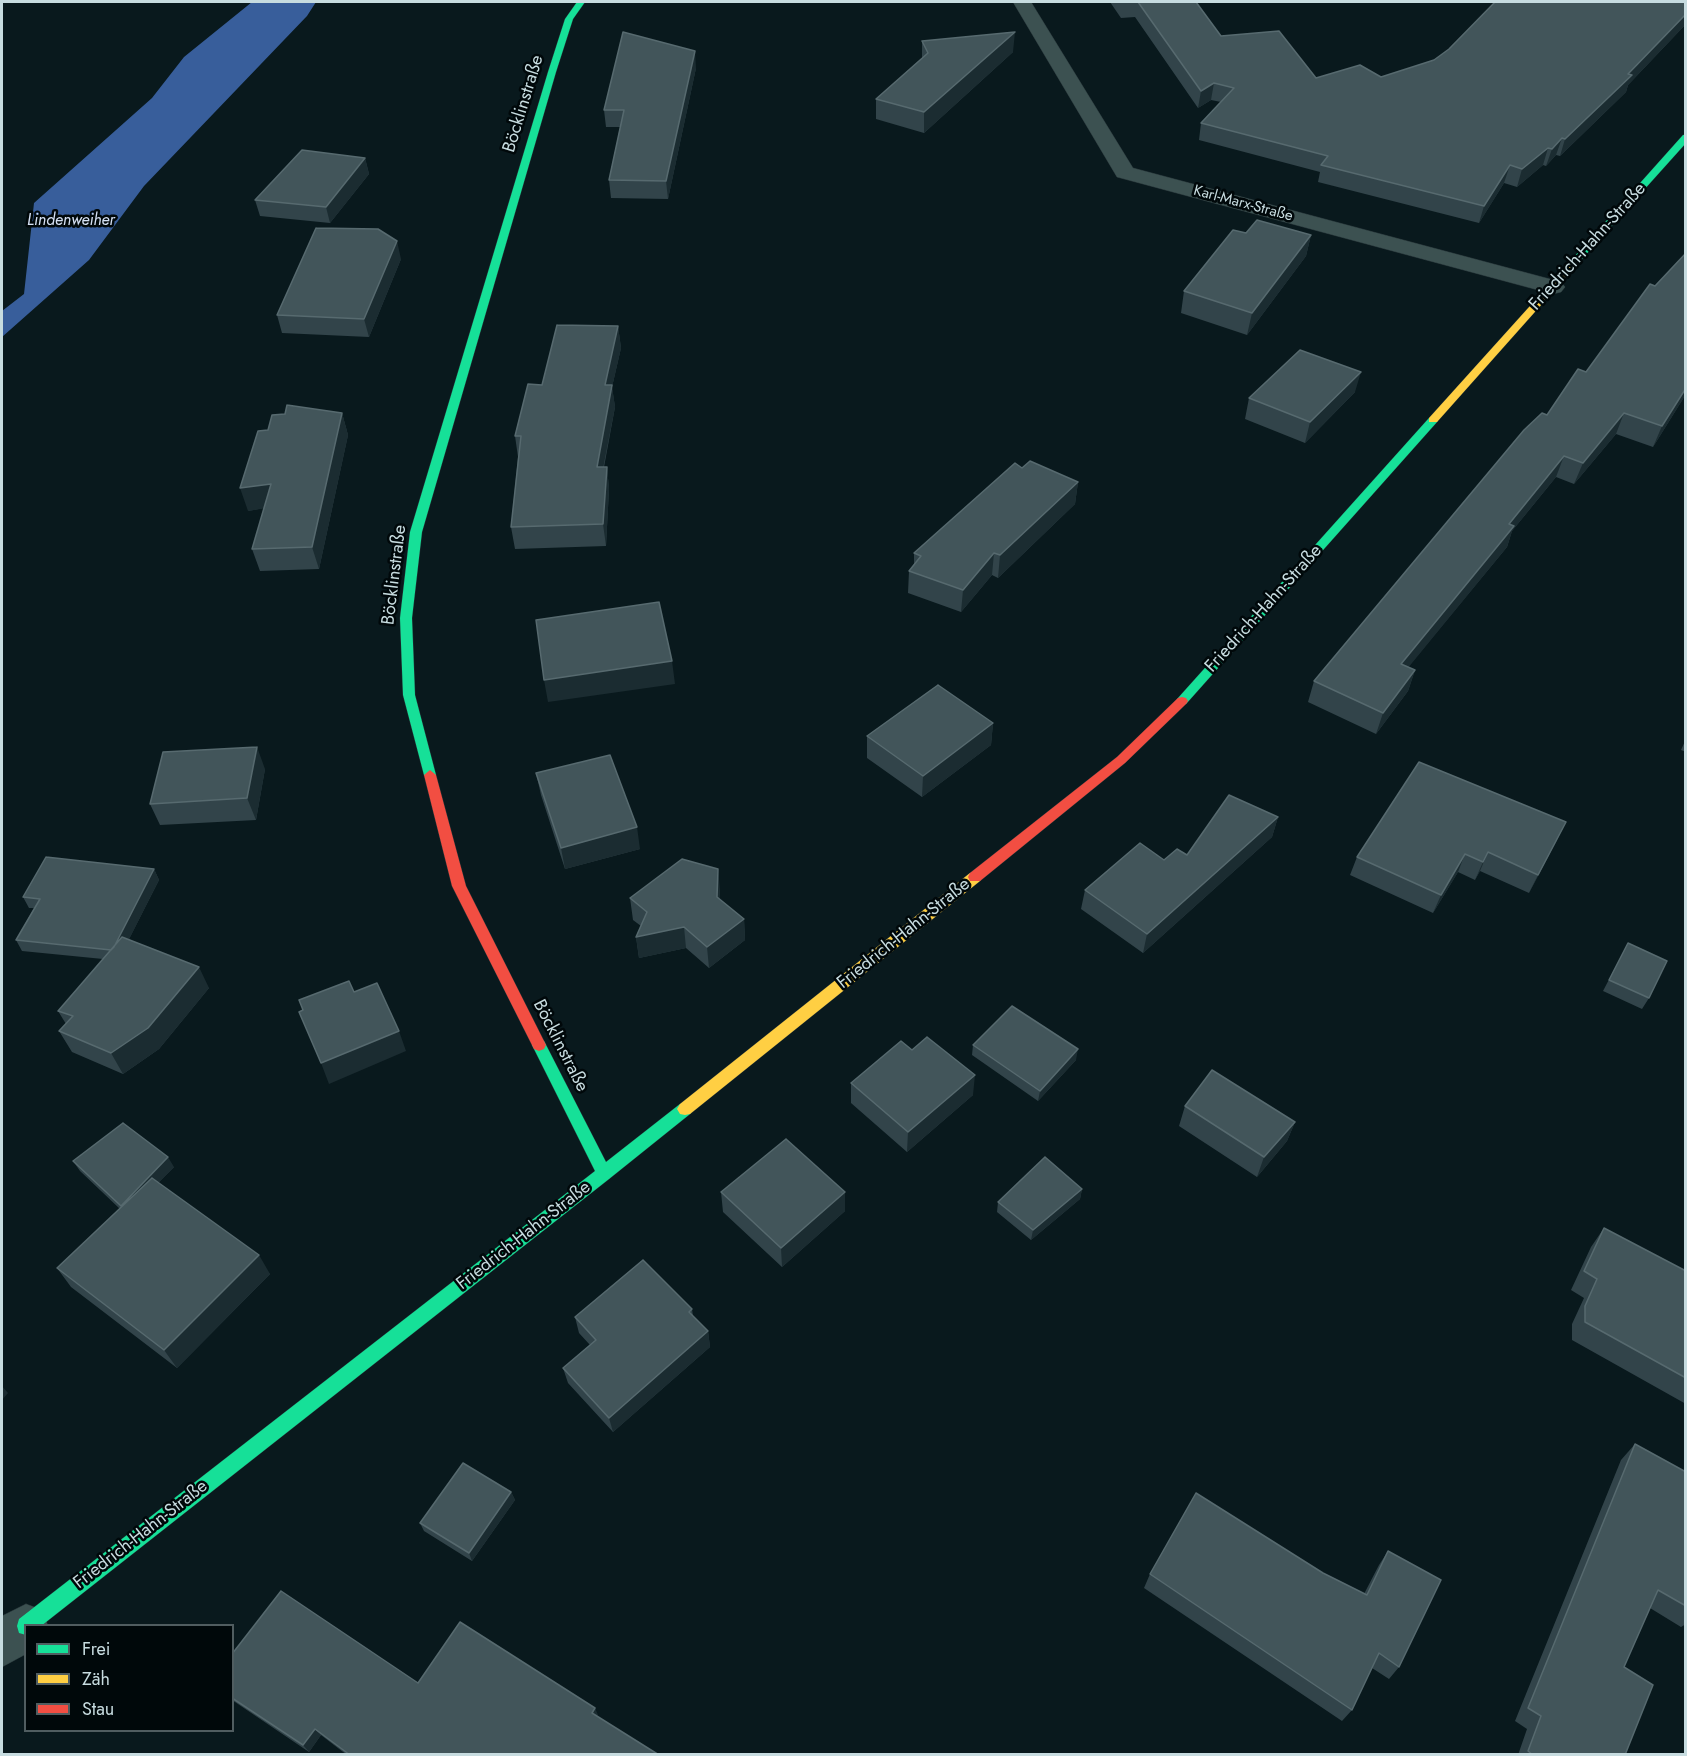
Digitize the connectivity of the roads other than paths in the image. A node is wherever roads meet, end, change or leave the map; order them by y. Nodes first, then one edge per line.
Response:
1 (581, 2) edge
2 (1022, 2) edge
3 (1686, 137) edge
4 (1553, 287) junction
5 (604, 1174) junction
6 (29, 1624) edge
7 (24, 1628) edge
8 (2, 1644) edge

1 - 5 street, Böcklinstraße
2 - 4 street, Karl-Marx-Straße
3 - 4 street, Friedrich-Hahn-Straße
4 - 5 street, Friedrich-Hahn-Straße
5 - 6 street, Friedrich-Hahn-Straße
7 - 8 street, Friedrich-Hahn-Straße

